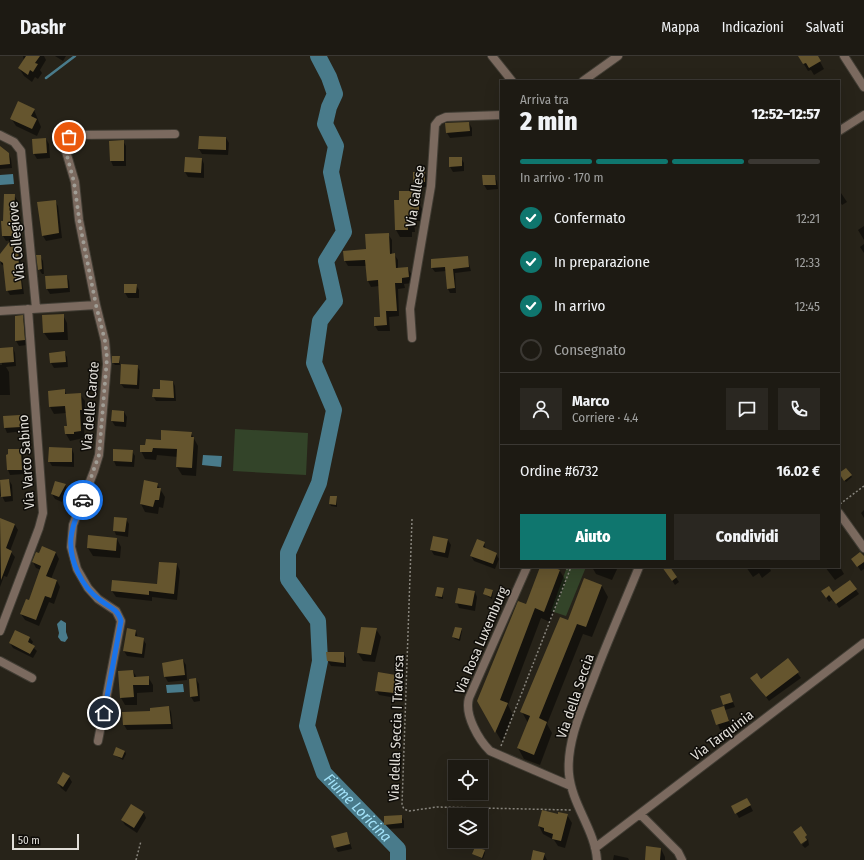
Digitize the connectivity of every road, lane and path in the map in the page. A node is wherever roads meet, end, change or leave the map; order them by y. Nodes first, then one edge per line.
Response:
1 (492, 56) edge
2 (618, 56) edge
3 (844, 56) edge
4 (511, 80) edge
5 (584, 80) edge
6 (864, 87) edge
7 (500, 115) edge
8 (864, 115) edge
9 (840, 130) edge
10 (175, 134) dead end
11 (0, 135) edge
12 (96, 305) junction
13 (32, 309) junction
14 (0, 311) edge
15 (412, 338) dead end
16 (864, 486) edge
17 (840, 504) edge
18 (840, 514) edge
19 (412, 519) dead end
20 (864, 548) edge
21 (527, 568) edge
22 (565, 568) edge
23 (639, 568) edge
24 (570, 570) joint
25 (0, 630) edge
26 (864, 643) edge
27 (0, 661) edge
28 (32, 678) dead end
29 (98, 741) dead end
30 (497, 754) junction
31 (571, 786) junction
32 (579, 810) junction
33 (640, 814) junction
34 (141, 842) dead end
35 (595, 848) junction
36 (136, 860) edge
37 (597, 860) edge
38 (682, 860) edge

1 - 4 street
2 - 5 street
3 - 6 street
7 - 15 street, Via Gallese
8 - 9 street
10 - 12 street, Via delle Carote
11 - 13 street, Via Collegiove
12 - 13 street
12 - 29 street, Via delle Carote
13 - 14 street
13 - 25 street, Via Varco Sabino
16 - 17 path
18 - 20 street
19 - 32 path, Via della Seccia I Traversa
21 - 30 street, Via Rosa Luxemburg
22 - 24 path
23 - 31 street, Via della Seccia
24 - 30 path
26 - 33 street, Via Tarquinia
27 - 28 street
30 - 31 street, Via Rosa Luxemburg
31 - 32 street, Via della Seccia
32 - 35 street, Via della Seccia
33 - 35 street, Via Tarquinia
33 - 38 street
34 - 36 path
35 - 37 street, Via della Seccia

